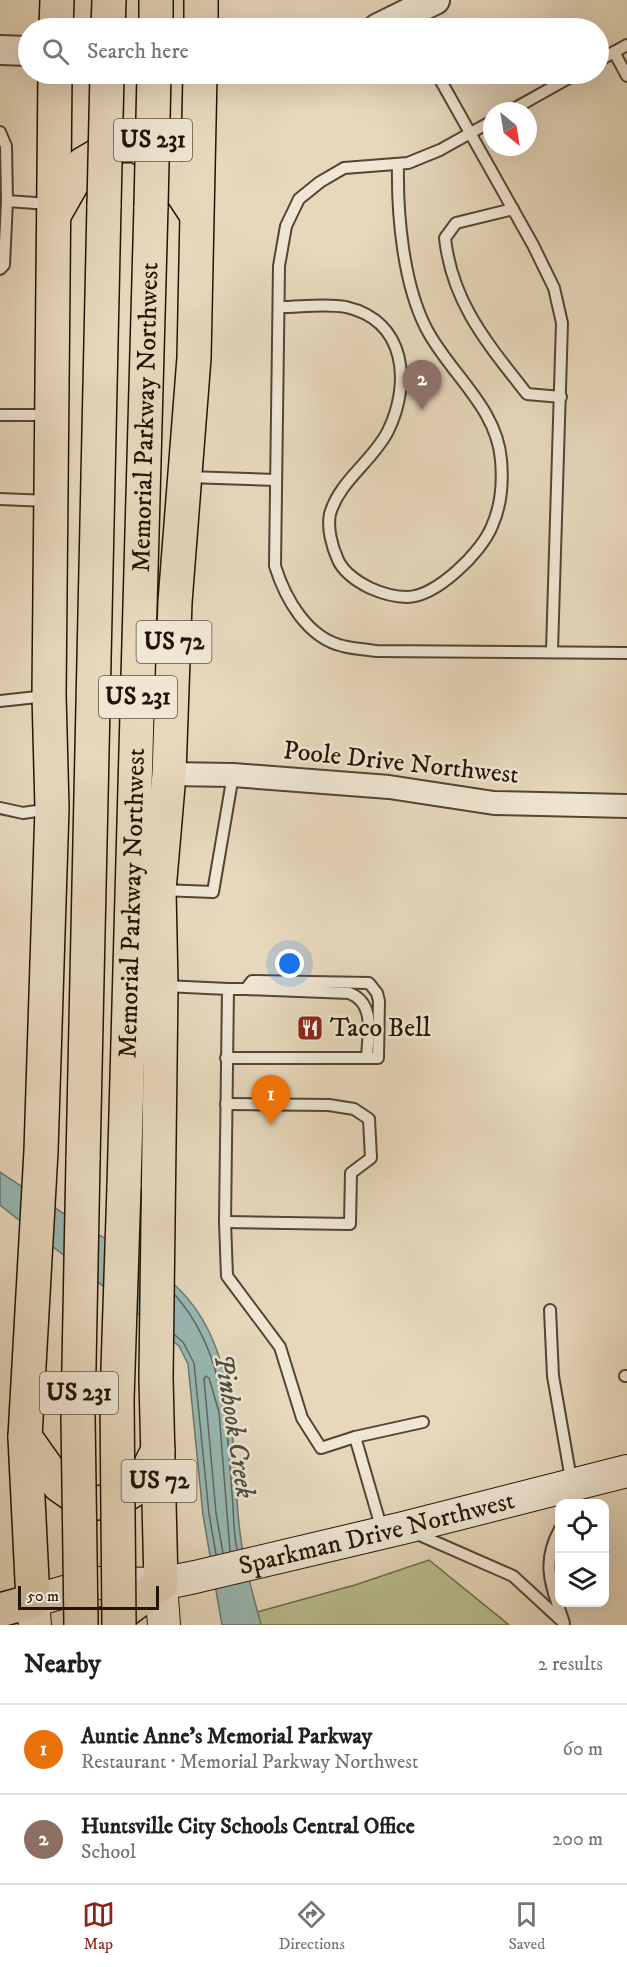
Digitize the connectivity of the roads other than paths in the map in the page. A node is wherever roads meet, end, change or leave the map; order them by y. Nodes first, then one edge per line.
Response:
1 (57, 0) edge
2 (109, 0) edge
3 (156, 0) edge
4 (201, 0) edge
5 (416, 8) edge
6 (56, 18) edge
7 (108, 18) edge
8 (156, 18) edge
9 (201, 18) edge
10 (397, 18) edge
11 (627, 45) edge
12 (0, 50) edge
13 (18, 51) edge
14 (614, 52) junction
15 (609, 55) edge
16 (627, 76) edge
17 (55, 84) edge
18 (107, 84) edge
19 (154, 84) edge
20 (200, 84) edge
21 (444, 84) edge
22 (558, 84) edge
23 (526, 102) edge
24 (483, 126) edge
25 (0, 132) edge
26 (471, 133) junction
27 (398, 164) junction
28 (7, 201) junction
29 (513, 209) junction
30 (53, 210) junction
31 (196, 214) junction
32 (0, 269) edge
33 (279, 307) junction
34 (561, 397) junction
35 (0, 415) edge
36 (53, 415) junction
37 (184, 477) junction
38 (276, 480) junction
39 (0, 488) edge
40 (0, 499) edge
41 (14, 500) junction
42 (53, 501) junction
43 (552, 650) junction
44 (627, 653) edge
45 (50, 695) junction
46 (0, 701) edge
47 (169, 774) junction
48 (233, 775) junction
49 (627, 806) edge
50 (0, 808) edge
51 (52, 808) junction
52 (159, 890) junction
53 (161, 986) junction
54 (228, 989) junction
55 (246, 989) junction
56 (226, 1058) junction
57 (373, 1058) junction
58 (226, 1104) junction
59 (225, 1222) junction
60 (549, 1310) dead end
61 (423, 1422) dead end
62 (25, 1437) junction
63 (355, 1437) junction
64 (158, 1450) junction
65 (627, 1471) edge
66 (570, 1494) edge
67 (393, 1531) junction
68 (555, 1537) edge
69 (161, 1584) junction
70 (0, 1610) edge
71 (34, 1613) edge
72 (565, 1624) edge
73 (81, 1625) edge
74 (98, 1625) edge
75 (119, 1625) edge
76 (164, 1625) edge

1 - 6 highway
2 - 7 highway
3 - 8 highway
4 - 9 highway
5 - 10 street
11 - 14 lane
12 - 13 street
14 - 15 lane
14 - 16 lane
17 - 30 highway
18 - 73 highway, Memorial Parkway Northwest / US 231, bridge
19 - 75 highway, Memorial Parkway Northwest / US 231, bridge
20 - 31 highway, US 72
21 - 26 lane
22 - 23 lane
24 - 26 lane
25 - 28 lane
26 - 27 lane
26 - 29 lane
27 - 33 lane
27 - 33 lane
28 - 30 lane
28 - 32 lane
29 - 34 lane
29 - 34 lane
30 - 31 highway
30 - 36 highway
31 - 37 highway, US 72
33 - 38 lane
34 - 43 lane
35 - 36 lane
36 - 42 highway
37 - 38 lane
37 - 47 highway, US 72
38 - 43 lane
39 - 41 lane
40 - 41 lane
41 - 42 lane
42 - 45 highway
43 - 44 lane
45 - 46 lane
45 - 51 highway
47 - 48 street, Poole Drive Northwest
47 - 52 highway, US 72
48 - 49 street, Poole Drive Northwest
48 - 52 lane
50 - 51 lane
51 - 62 highway
52 - 53 highway, US 72
53 - 54 lane
53 - 64 highway, US 72
54 - 55 lane
54 - 56 lane
55 - 57 lane
55 - 57 lane
56 - 57 lane
56 - 58 lane
58 - 59 lane
58 - 59 lane
59 - 63 lane
60 - 66 lane
61 - 63 lane
62 - 64 highway
62 - 71 highway
63 - 67 lane
64 - 69 highway, US 72
65 - 66 main road, Sparkman Drive Northwest
66 - 67 main road, Sparkman Drive Northwest
67 - 69 main road, Sparkman Drive Northwest
67 - 72 lane
68 - 72 lane
69 - 71 main road, Sparkman Drive Northwest
69 - 74 highway, Sparkman Drive Northwest
69 - 76 main road
70 - 71 highway

